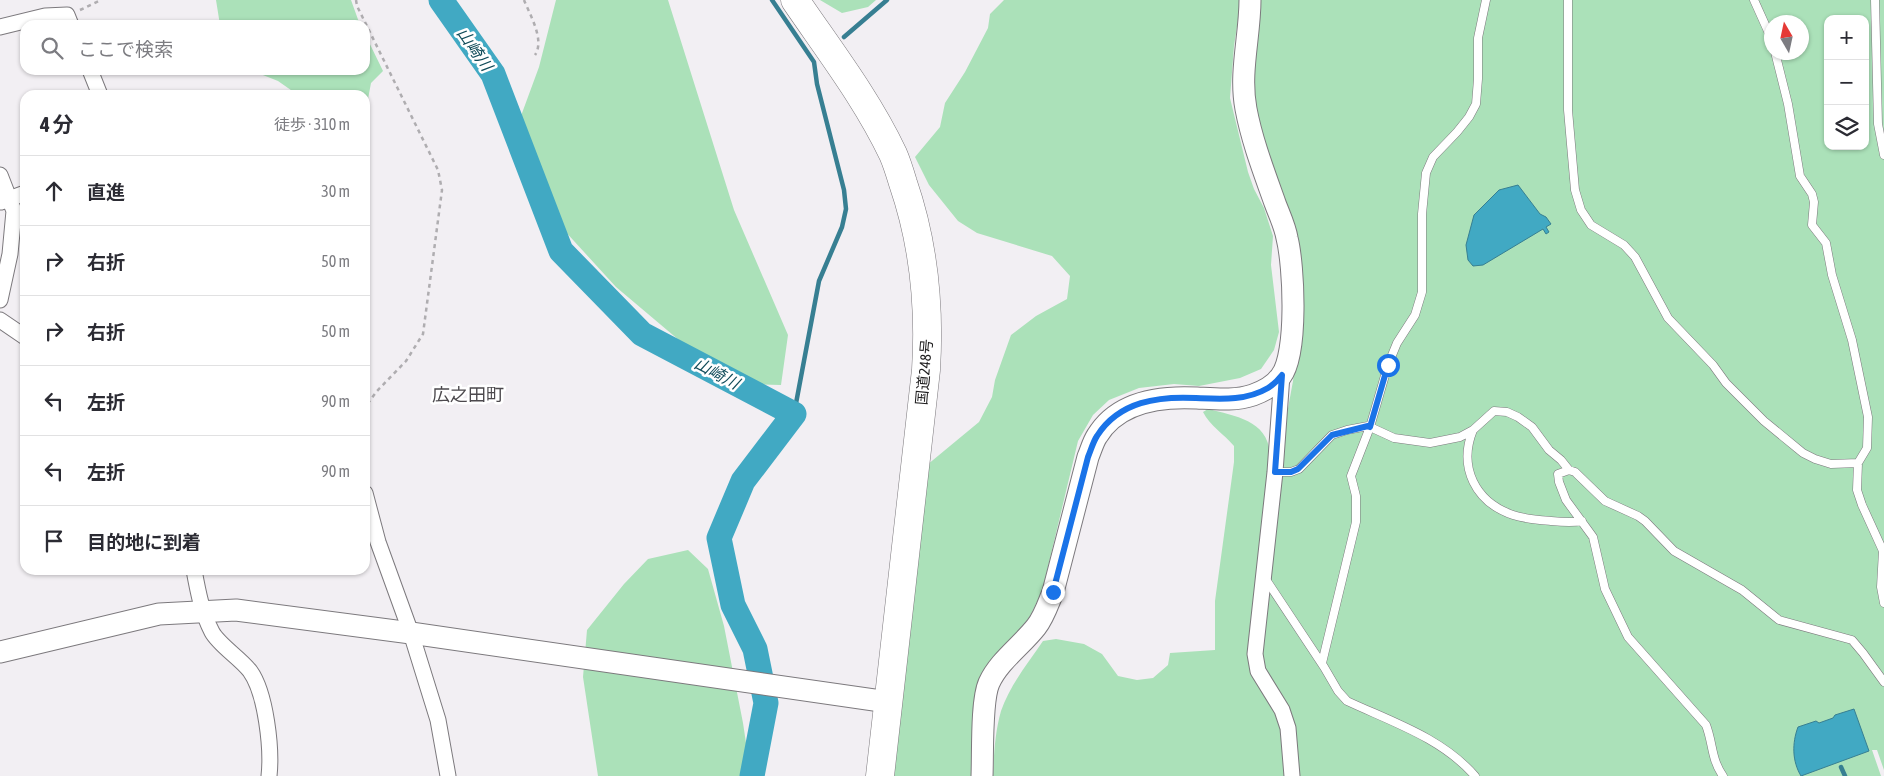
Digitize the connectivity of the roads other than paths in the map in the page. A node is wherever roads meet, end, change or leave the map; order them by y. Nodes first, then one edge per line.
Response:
1 (795, 0) edge
2 (1250, 0) edge
3 (1486, 0) edge
4 (1568, 0) edge
5 (1754, 0) edge
6 (1875, 0) edge
7 (29, 20) edge
8 (69, 20) edge
9 (20, 22) edge
10 (1764, 22) edge
11 (0, 27) edge
12 (1777, 60) edge
13 (92, 75) edge
14 (98, 90) edge
15 (1884, 155) edge
16 (0, 175) edge
17 (20, 195) edge
18 (5, 201) edge
19 (0, 300) edge
20 (0, 320) edge
21 (20, 334) edge
22 (1282, 375) junction
23 (1370, 427) junction
24 (1473, 430) junction
25 (1858, 463) junction
26 (1569, 470) junction
27 (1275, 472) junction
28 (370, 512) edge
29 (1582, 521) junction
30 (195, 575) edge
31 (1264, 576) junction
32 (1884, 603) edge
33 (202, 610) junction
34 (411, 633) junction
35 (0, 652) edge
36 (1322, 663) junction
37 (1884, 682) edge
38 (888, 702) junction
39 (269, 776) edge
40 (448, 776) edge
41 (880, 776) edge
42 (982, 776) edge
43 (1292, 776) edge
44 (1475, 776) edge
45 (1723, 776) edge

1 - 38 highway, 国道248号
2 - 22 street
3 - 23 lane
4 - 25 lane
5 - 10 lane
6 - 15 lane
7 - 8 street
9 - 11 street
12 - 25 lane
13 - 14 street
16 - 18 street
17 - 18 street
18 - 19 street
20 - 21 street
22 - 27 street
22 - 42 street
23 - 24 lane
23 - 27 lane
23 - 36 lane
24 - 26 lane
24 - 29 lane
25 - 32 lane
26 - 29 lane
26 - 37 lane
27 - 31 street
28 - 34 street
29 - 45 lane
30 - 33 street
31 - 36 lane
31 - 43 street
33 - 34 street
33 - 35 street
33 - 39 street
34 - 38 street
34 - 40 street
36 - 44 lane
38 - 41 highway, 国道248号

